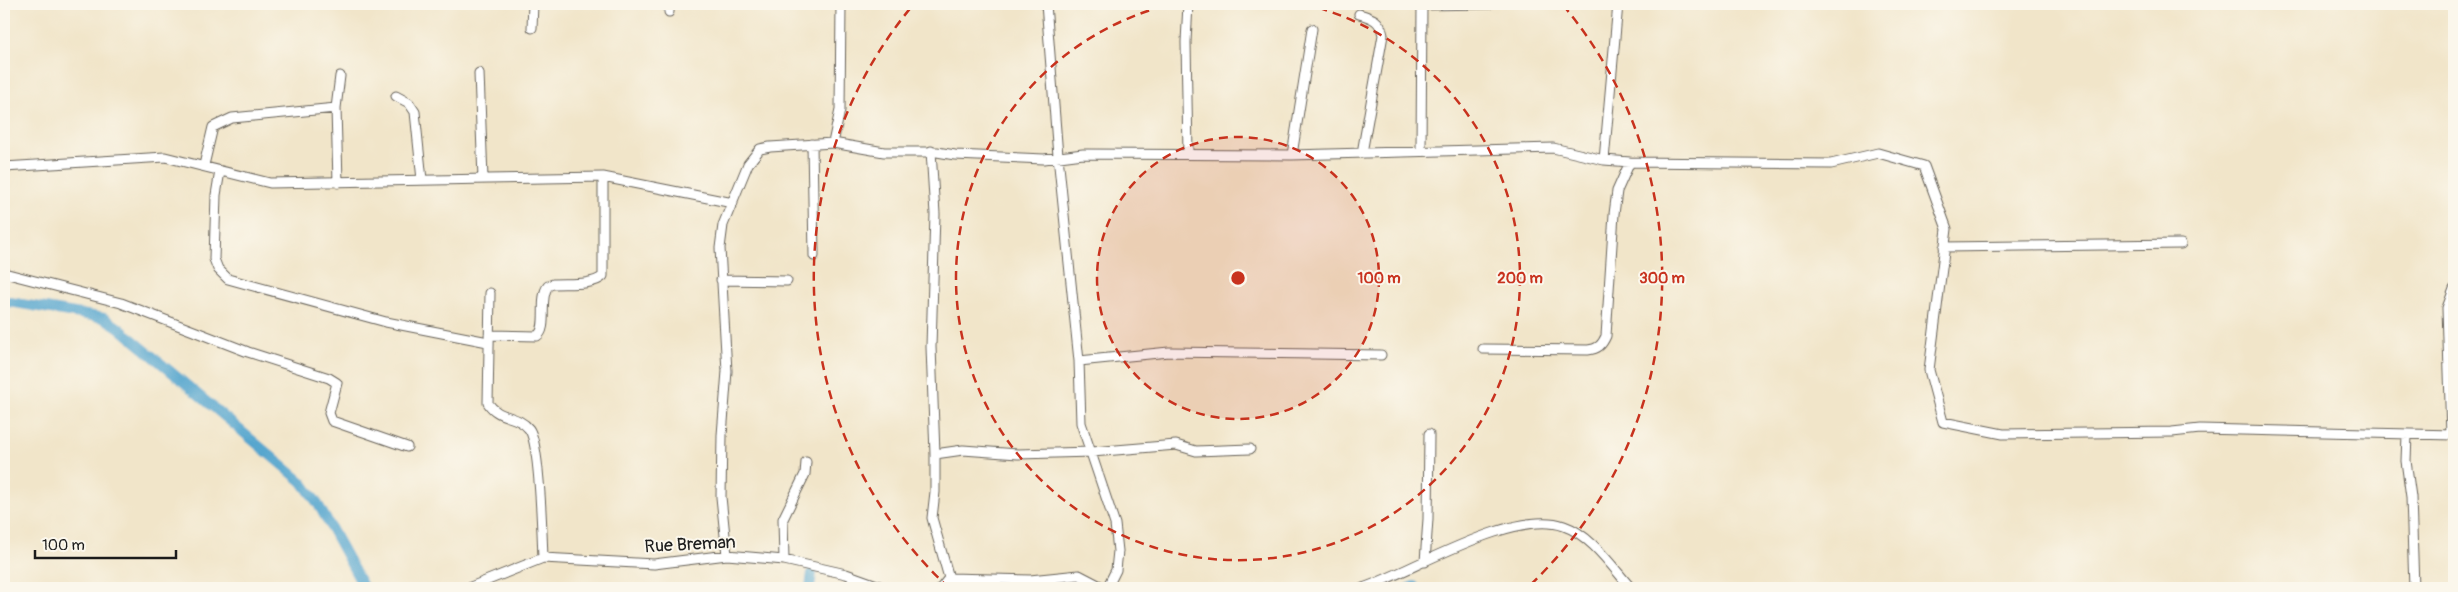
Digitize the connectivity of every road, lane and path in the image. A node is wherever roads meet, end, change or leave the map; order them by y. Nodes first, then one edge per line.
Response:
1 (533, 4) edge
2 (841, 4) edge
3 (1046, 4) edge
4 (1188, 4) edge
5 (1422, 4) edge
6 (1490, 4) edge
7 (1618, 4) edge
8 (1359, 14) dead end
9 (532, 28) dead end
10 (1312, 29) dead end
11 (479, 73) dead end
12 (340, 76) dead end
13 (396, 96) dead end
14 (336, 108) junction
15 (833, 143) junction
16 (812, 144) junction
17 (931, 151) junction
18 (1421, 151) junction
19 (1362, 153) junction
20 (1188, 154) junction
21 (1292, 155) junction
22 (1058, 156) junction
23 (1604, 160) junction
24 (1630, 162) junction
25 (204, 165) junction
26 (4, 167) edge
27 (220, 171) junction
28 (603, 177) junction
29 (483, 179) junction
30 (422, 180) junction
31 (338, 183) junction
32 (733, 203) junction
33 (2181, 244) dead end
34 (1944, 247) junction
35 (814, 256) dead end
36 (4, 273) edge
37 (721, 280) junction
38 (787, 282) dead end
39 (2454, 290) edge
40 (490, 293) dead end
41 (489, 338) junction
42 (1483, 349) dead end
43 (1382, 355) dead end
44 (1078, 361) junction
45 (1429, 434) dead end
46 (2407, 435) junction
47 (2453, 435) edge
48 (407, 447) dead end
49 (1250, 449) dead end
50 (1092, 452) junction
51 (935, 454) junction
52 (806, 462) dead end
53 (727, 555) junction
54 (544, 558) junction
55 (784, 560) junction
56 (1425, 562) junction
57 (949, 578) junction
58 (468, 588) edge
59 (885, 588) edge
60 (941, 588) edge
61 (1106, 588) edge
62 (1362, 588) edge
63 (1631, 588) edge
64 (2414, 588) edge

1 - 9 street
2 - 15 street
3 - 22 street
4 - 20 street
5 - 6 street
5 - 18 street
7 - 23 street
8 - 19 street
10 - 21 street
11 - 29 street
12 - 14 street
13 - 30 street
14 - 25 street
14 - 31 street
15 - 16 street
15 - 17 street
16 - 32 street
16 - 35 street
17 - 22 street
17 - 51 street
18 - 19 street
18 - 23 street
19 - 21 street
20 - 21 street
20 - 22 street
22 - 44 street
23 - 24 street
24 - 34 street
24 - 42 street
25 - 26 street
25 - 27 street
27 - 31 street
27 - 41 street
28 - 29 street
28 - 32 street
28 - 41 street
29 - 30 street
30 - 31 street
32 - 37 street
33 - 34 street
34 - 46 street
36 - 48 street
37 - 38 street
37 - 53 street
39 - 47 street
40 - 41 street
41 - 54 street
43 - 44 street
44 - 50 street
45 - 56 street
46 - 47 street
46 - 64 street
49 - 50 street
50 - 51 street
50 - 61 street
51 - 57 street
52 - 55 street
53 - 54 street, Rue Breman
53 - 55 street, Rue Breman
54 - 58 street, Rue Breman
55 - 59 street, Rue Breman
56 - 62 street
56 - 63 street
57 - 60 street
57 - 61 street

